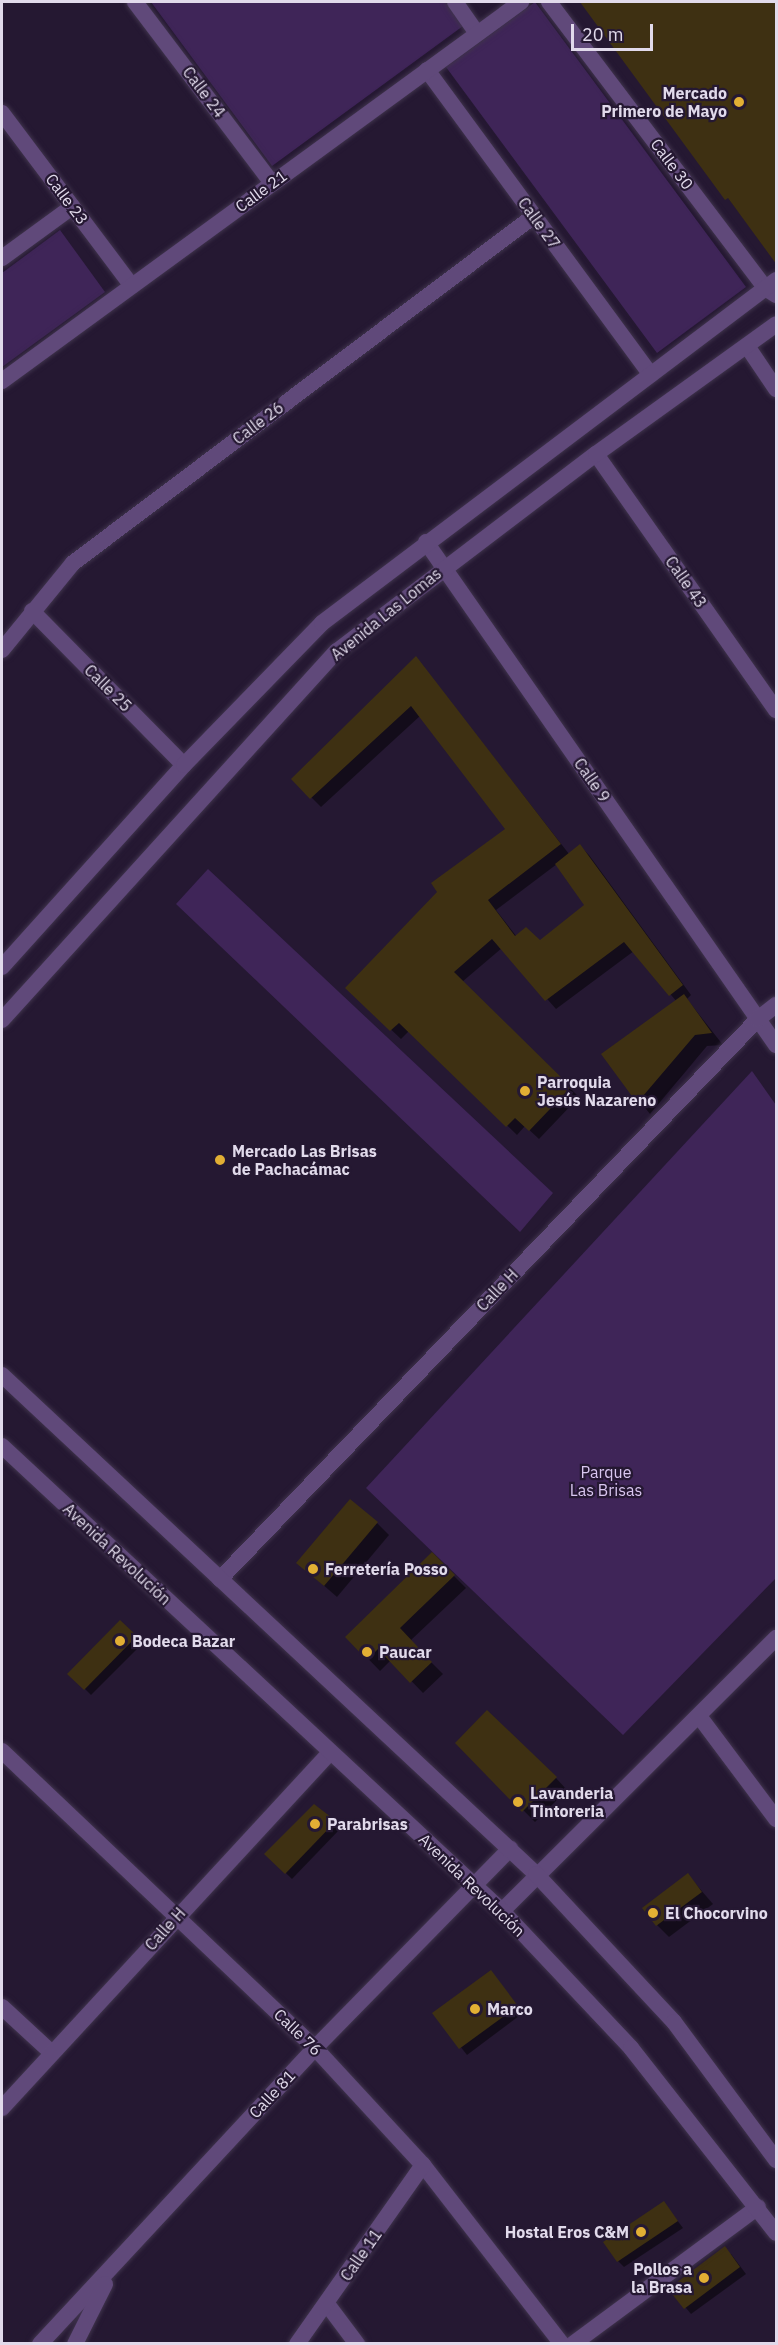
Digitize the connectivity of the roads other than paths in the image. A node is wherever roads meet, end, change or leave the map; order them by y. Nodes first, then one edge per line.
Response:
1 (135, 2) edge
2 (454, 2) edge
3 (521, 2) edge
4 (549, 2) edge
5 (477, 33) junction
6 (427, 70) junction
7 (2, 113) edge
8 (272, 183) junction
9 (72, 207) junction
10 (534, 216) junction
11 (2, 258) edge
12 (132, 286) junction
13 (773, 288) edge
14 (777, 324) edge
15 (747, 346) junction
16 (651, 375) junction
17 (2, 381) edge
18 (777, 389) edge
19 (596, 454) junction
20 (426, 542) junction
21 (443, 568) junction
22 (32, 611) junction
23 (2, 650) edge
24 (777, 710) edge
25 (184, 765) junction
26 (2, 967) edge
27 (777, 1005) edge
28 (758, 1019) junction
29 (2, 1020) edge
30 (777, 1045) edge
31 (2, 1375) edge
32 (2, 1446) edge
33 (220, 1579) junction
34 (777, 1638) edge
35 (699, 1716) junction
36 (2, 1751) edge
37 (330, 1752) junction
38 (777, 1819) edge
39 (510, 1849) junction
40 (536, 1874) junction
41 (475, 1886) junction
42 (502, 1911) junction
43 (176, 1916) junction
44 (2, 2007) edge
45 (315, 2048) junction
46 (52, 2053) junction
47 (2, 2108) edge
48 (777, 2160) edge
49 (423, 2165) junction
50 (758, 2207) junction
51 (777, 2234) edge
52 (114, 2267) junction
53 (327, 2304) junction
54 (40, 2343) edge
55 (75, 2343) edge
56 (297, 2343) edge
57 (357, 2343) edge
58 (562, 2343) edge
59 (573, 2343) edge

1 - 8 street, Calle 24
2 - 5 street
3 - 5 street, Calle 21
4 - 13 street, Calle 30
5 - 6 street, Calle 21
6 - 8 street, Calle 21
6 - 10 street, Calle 27
7 - 9 street, Calle 23
8 - 12 street, Calle 21
9 - 11 street
9 - 12 street, Calle 23
10 - 16 street, Calle 27
10 - 22 street, Calle 26
12 - 17 street, Calle 21
13 - 16 street, Avenida Las Lomas
14 - 15 street, Avenida Las Lomas
15 - 18 street
15 - 19 street, Avenida Las Lomas
16 - 20 street, Avenida Las Lomas
19 - 21 street, Avenida Las Lomas
19 - 24 street, Calle 43
20 - 21 street, Calle 9
20 - 25 street, Avenida Las Lomas
21 - 28 street, Calle 9
21 - 29 street, Avenida Las Lomas
22 - 23 street, Calle 26
22 - 25 street, Calle 25
25 - 26 street, Avenida Las Lomas
27 - 28 street, Calle H
28 - 30 street, Calle 9
28 - 33 street, Calle H
31 - 33 street
32 - 37 street, Avenida Revolución
33 - 39 street
34 - 35 street
35 - 38 street
35 - 40 street
36 - 43 street, Calle 76
37 - 41 street, Avenida Revolución
37 - 43 street, Calle H
39 - 40 street
39 - 41 street, Calle 81
40 - 42 street
40 - 48 street
41 - 42 street, Avenida Revolución
41 - 45 street, Calle 81
42 - 50 street, Avenida Revolución
43 - 45 street, Calle 76
43 - 46 street, Calle H
44 - 46 street
45 - 49 street, Calle 76
45 - 52 street, Calle 81
46 - 47 street, Calle H
49 - 53 street, Calle 11
49 - 58 street, Calle 76
50 - 51 street, Avenida Revolución
50 - 59 street
52 - 54 street, Calle 81
52 - 55 street
53 - 56 street, Calle 11
53 - 57 street

